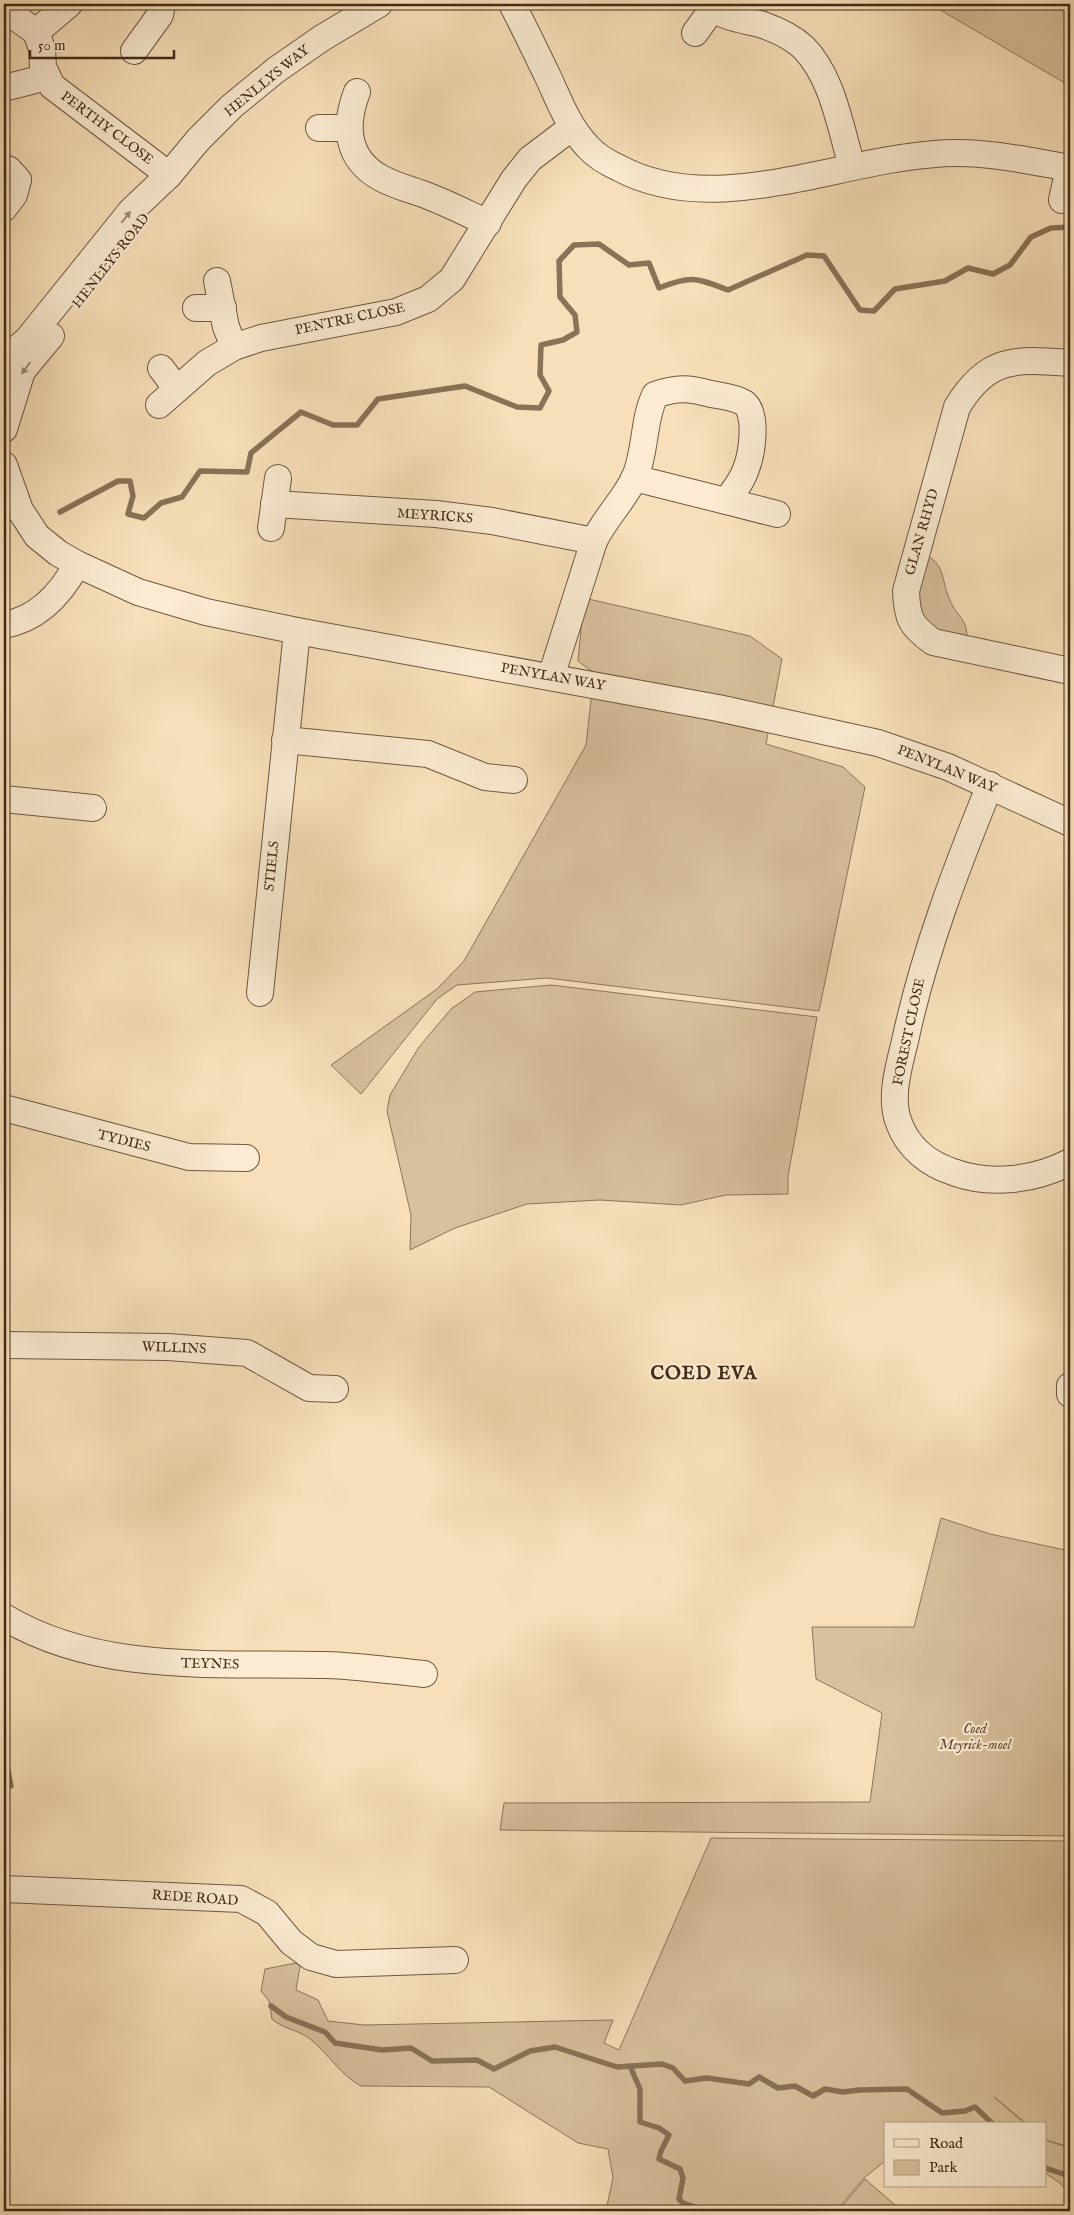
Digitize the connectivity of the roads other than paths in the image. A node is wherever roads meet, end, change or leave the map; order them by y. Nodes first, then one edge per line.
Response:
1 (69, 4) edge
2 (162, 4) edge
3 (378, 4) edge
4 (512, 4) edge
5 (712, 6) edge
6 (4, 9) edge
7 (36, 32) junction
8 (695, 33) dead end
9 (134, 51) dead end
10 (47, 77) junction
11 (4, 88) edge
12 (357, 92) dead end
13 (319, 128) dead end
14 (348, 128) junction
15 (571, 128) junction
16 (852, 166) junction
17 (4, 168) edge
18 (1069, 168) edge
19 (169, 175) junction
20 (1062, 200) dead end
21 (4, 208) edge
22 (488, 223) junction
23 (217, 281) dead end
24 (196, 308) dead end
25 (222, 308) junction
26 (234, 347) junction
27 (4, 360) edge
28 (1070, 363) edge
29 (165, 387) dead end
30 (4, 431) edge
31 (4, 461) edge
32 (4, 465) edge
33 (278, 478) dead end
34 (634, 478) junction
35 (726, 501) junction
36 (777, 514) dead end
37 (4, 521) edge
38 (37, 536) junction
39 (594, 542) junction
40 (77, 564) junction
41 (4, 625) edge
42 (297, 631) junction
43 (1070, 671) edge
44 (551, 677) junction
45 (285, 740) junction
46 (514, 780) dead end
47 (990, 785) junction
48 (4, 799) edge
49 (93, 808) dead end
50 (1070, 823) edge
51 (260, 993) dead end
52 (4, 1108) edge
53 (246, 1158) dead end
54 (1070, 1162) edge
55 (4, 1345) edge
56 (1070, 1386) edge
57 (335, 1389) dead end
58 (1070, 1394) edge
59 (4, 1617) edge
60 (424, 1674) dead end
61 (4, 1890) edge
62 (455, 1960) dead end

1 - 7 street
2 - 9 street
3 - 19 street, HENLLYS WAY
4 - 15 street
5 - 8 street
5 - 16 street
6 - 7 street
7 - 10 street
10 - 11 street
10 - 19 street, PERTHY CLOSE
12 - 14 street
13 - 14 street
14 - 22 street
15 - 16 street
15 - 22 street, PENTRE CLOSE
16 - 18 street
17 - 21 street
18 - 20 street
27 -> 19 street, HENLLYS ROAD
19 -> 30 street, HENLLYS ROAD
22 - 26 street, PENTRE CLOSE
23 - 25 street
24 - 25 street
25 - 26 street
26 - 29 street, PENTRE CLOSE
28 - 43 street, GLAN RHYD
30 - 31 street, HENLLYS ROAD
32 - 38 street, PENYLAN WAY
33 - 39 street, MEYRICKS
34 - 35 street
34 - 35 street
34 - 39 street
35 - 36 street
37 - 38 street, PENYLAN WAY
38 - 40 street, PENYLAN WAY
39 - 44 street
40 - 41 street
40 - 42 street, PENYLAN WAY
42 - 44 street, PENYLAN WAY
42 - 45 street, STIELS
44 - 47 street, PENYLAN WAY
45 - 46 street
45 - 51 street, STIELS
47 - 50 street, PENYLAN WAY
47 - 54 street, FOREST CLOSE
48 - 49 street
52 - 53 street, TYDIES
55 - 57 street, WILLINS
56 - 58 street
59 - 60 street, TEYNES
61 - 62 street, REDE ROAD

